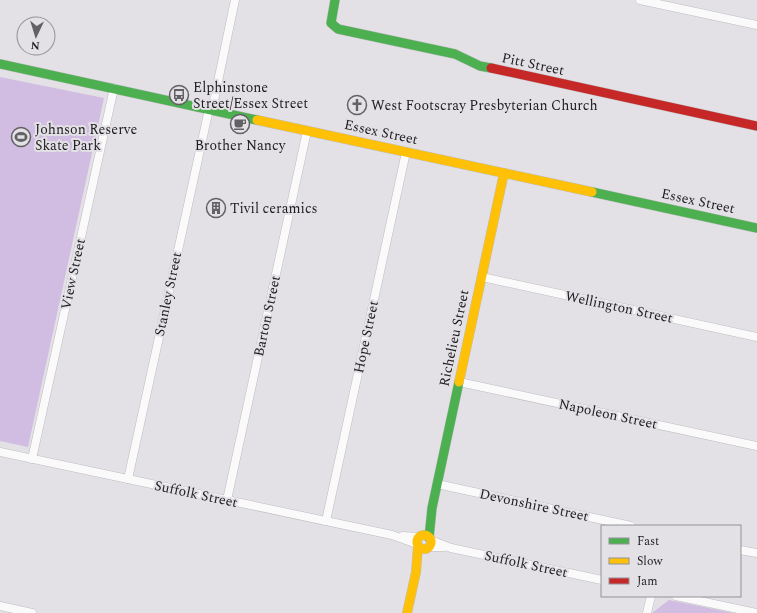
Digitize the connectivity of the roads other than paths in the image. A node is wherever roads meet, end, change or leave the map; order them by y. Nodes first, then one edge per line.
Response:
1 (235, 0) edge
2 (335, 0) edge
3 (640, 0) edge
4 (757, 25) edge
5 (0, 64) edge
6 (114, 88) junction
7 (210, 109) junction
8 (757, 126) edge
9 (307, 131) junction
10 (406, 152) junction
11 (504, 173) junction
12 (757, 228) edge
13 (482, 277) junction
14 (757, 337) edge
15 (459, 382) junction
16 (757, 446) edge
17 (0, 452) edge
18 (32, 459) junction
19 (128, 479) junction
20 (438, 484) junction
21 (227, 500) junction
22 (326, 521) junction
23 (626, 525) edge
24 (424, 542) junction
25 (741, 550) edge
26 (757, 553) edge
27 (601, 580) edge
28 (651, 597) edge
29 (681, 597) edge
30 (0, 606) edge
31 (32, 613) edge
32 (407, 613) edge
33 (647, 613) edge
34 (757, 613) edge

1 - 7 street, Stanley Street
2 - 8 street, Pitt Street
3 - 4 street
5 - 6 street, Essex Street
6 - 7 street, Essex Street
6 - 18 street, View Street
7 - 9 street, Essex Street
7 - 19 street, Stanley Street
9 - 10 street, Essex Street
9 - 21 street, Barton Street
10 - 11 street, Essex Street
10 - 22 street, Hope Street
11 - 12 street, Essex Street
11 - 13 street, Richelieu Street
13 - 14 street, Wellington Street
13 - 15 street, Richelieu Street
15 - 16 street, Napoleon Street
15 - 20 street, Richelieu Street
17 - 18 street, Suffolk Street
18 - 19 street, Suffolk Street
19 - 21 street, Suffolk Street
20 - 23 street, Devonshire Street
20 - 24 street, Richelieu Street
21 - 22 street, Suffolk Street
22 - 24 street, Suffolk Street
24 - 27 street, Suffolk Street
24 - 32 street, Richelieu Street
25 - 26 street
28 - 33 street
29 - 34 street
30 - 31 street

